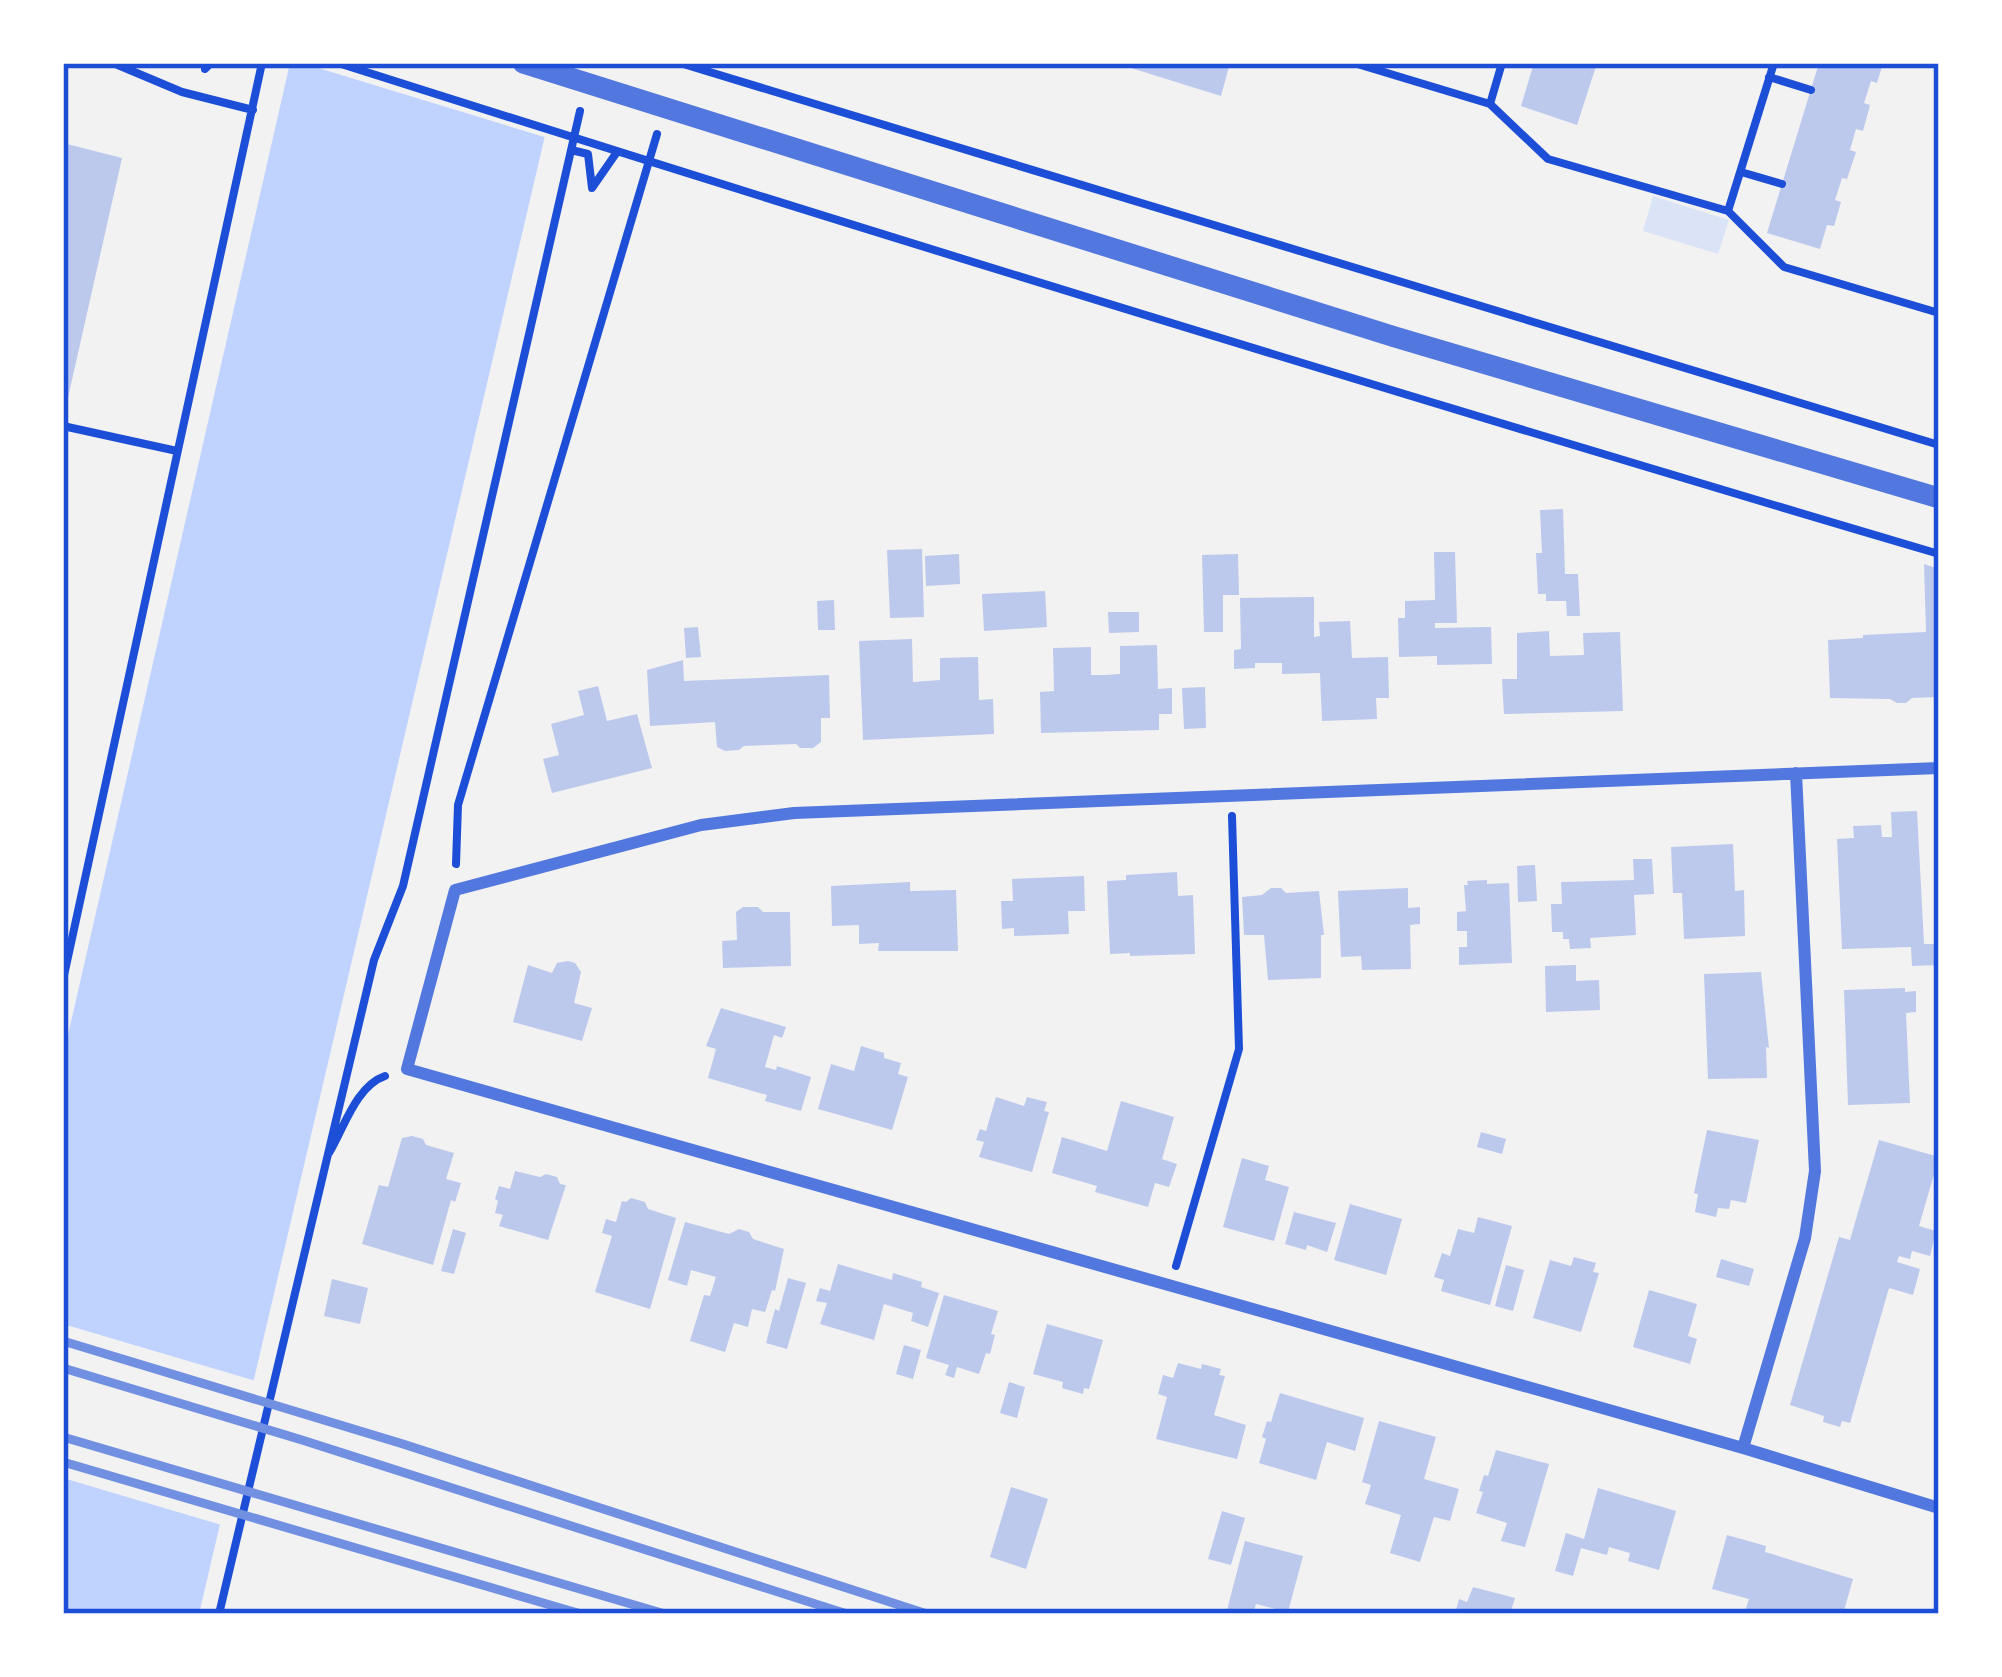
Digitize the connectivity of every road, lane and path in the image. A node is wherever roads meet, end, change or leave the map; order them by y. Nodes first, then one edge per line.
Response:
1 (113, 63) edge
2 (262, 63) edge
3 (338, 63) edge
4 (523, 63) edge
5 (680, 63) edge
6 (1354, 63) edge
7 (1502, 63) edge
8 (1774, 63) edge
9 (1769, 77) junction
10 (1811, 90) dead end
11 (1490, 104) junction
12 (581, 106) dead end
13 (253, 110) junction
14 (572, 150) junction
15 (617, 152) junction
16 (649, 161) junction
17 (1741, 172) junction
18 (1782, 184) dead end
19 (1728, 212) junction
20 (1939, 314) edge
21 (63, 426) edge
22 (1939, 445) edge
23 (177, 451) junction
24 (1939, 497) edge
25 (1939, 554) edge
26 (1939, 768) edge
27 (1796, 773) junction
28 (1231, 796) junction
29 (455, 890) junction
30 (63, 980) edge
31 (407, 1069) junction
32 (325, 1160) junction
33 (1170, 1285) junction
34 (1743, 1448) junction
35 (1939, 1508) edge
36 (219, 1614) edge

1 - 13 path
2 - 13 path
3 - 15 path
4 - 24 street
5 - 22 path
6 - 11 path
7 - 11 path
8 - 9 path
9 - 10 path
9 - 17 path
11 - 19 path
12 - 14 path
13 - 23 path
14 - 15 path
14 - 32 path
15 - 16 path
16 - 25 path
16 - 29 path
17 - 18 path
17 - 19 path
19 - 20 path
21 - 23 path
23 - 30 path
26 - 27 street
27 - 28 street
27 - 34 street
28 - 29 street
28 - 33 path
29 - 31 street
31 - 32 path
31 - 33 street
32 - 36 path
33 - 34 street
34 - 35 street

